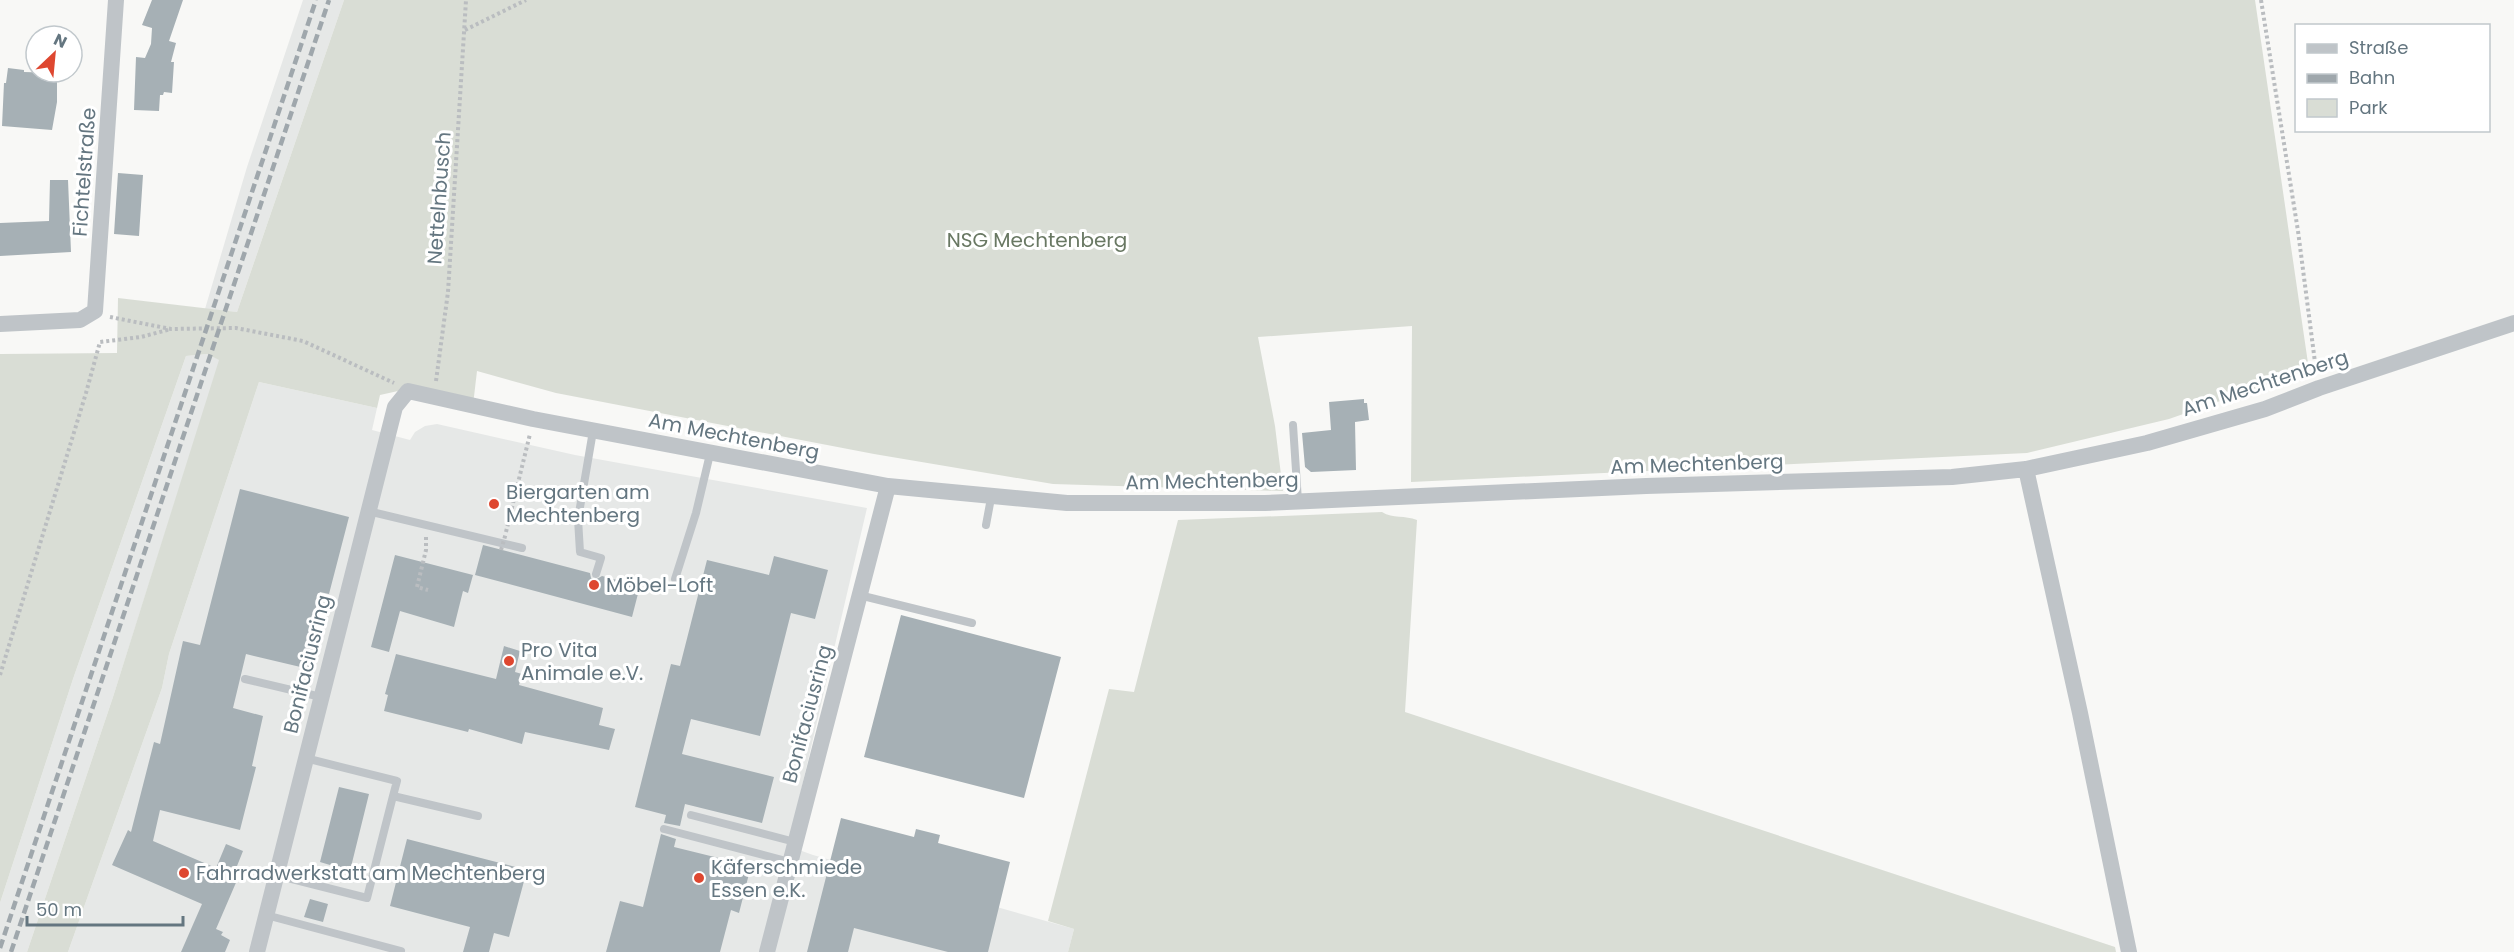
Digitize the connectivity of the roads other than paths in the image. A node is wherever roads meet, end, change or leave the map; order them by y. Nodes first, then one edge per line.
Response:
1 (116, 0) edge
2 (127, 0) edge
3 (115, 29) junction
4 (2514, 323) edge
5 (0, 324) edge
6 (408, 391) joint
7 (1293, 425) dead end
8 (593, 431) junction
9 (710, 454) junction
10 (2026, 469) junction
11 (888, 486) junction
12 (991, 498) junction
13 (1298, 501) junction
14 (368, 511) junction
15 (986, 525) dead end
16 (522, 548) dead end
17 (596, 574) dead end
18 (675, 579) dead end
19 (860, 596) junction
20 (972, 623) dead end
21 (245, 679) dead end
22 (321, 697) junction
23 (305, 758) junction
24 (393, 796) junction
25 (691, 815) dead end
26 (478, 816) dead end
27 (664, 829) dead end
28 (795, 842) junction
29 (790, 862) junction
30 (276, 875) junction
31 (266, 915) junction
32 (401, 951) edge
33 (256, 952) edge
34 (767, 952) edge
35 (2129, 952) edge

1 - 3 street, Fichtelstraße
2 - 3 street
3 - 5 street, Fichtelstraße
4 - 10 street, Am Mechtenberg
6 - 8 street, Am Mechtenberg
6 - 14 street, Bonifaciusring
7 - 13 lane
8 - 9 street, Am Mechtenberg
8 - 17 lane
9 - 11 street, Am Mechtenberg
9 - 18 lane
10 - 13 street, Am Mechtenberg
10 - 35 street
11 - 12 street, Am Mechtenberg
11 - 19 street, Bonifaciusring
12 - 13 street, Am Mechtenberg
12 - 15 lane
14 - 16 lane
14 - 22 street, Bonifaciusring
19 - 20 lane
19 - 28 street, Bonifaciusring
21 - 22 lane
22 - 23 street, Bonifaciusring
23 - 24 lane
23 - 30 street, Bonifaciusring
24 - 26 lane
24 - 30 lane
25 - 28 lane
27 - 29 lane
28 - 29 street, Bonifaciusring
29 - 34 street, Bonifaciusring
30 - 31 street, Bonifaciusring
31 - 32 lane
31 - 33 street, Bonifaciusring

